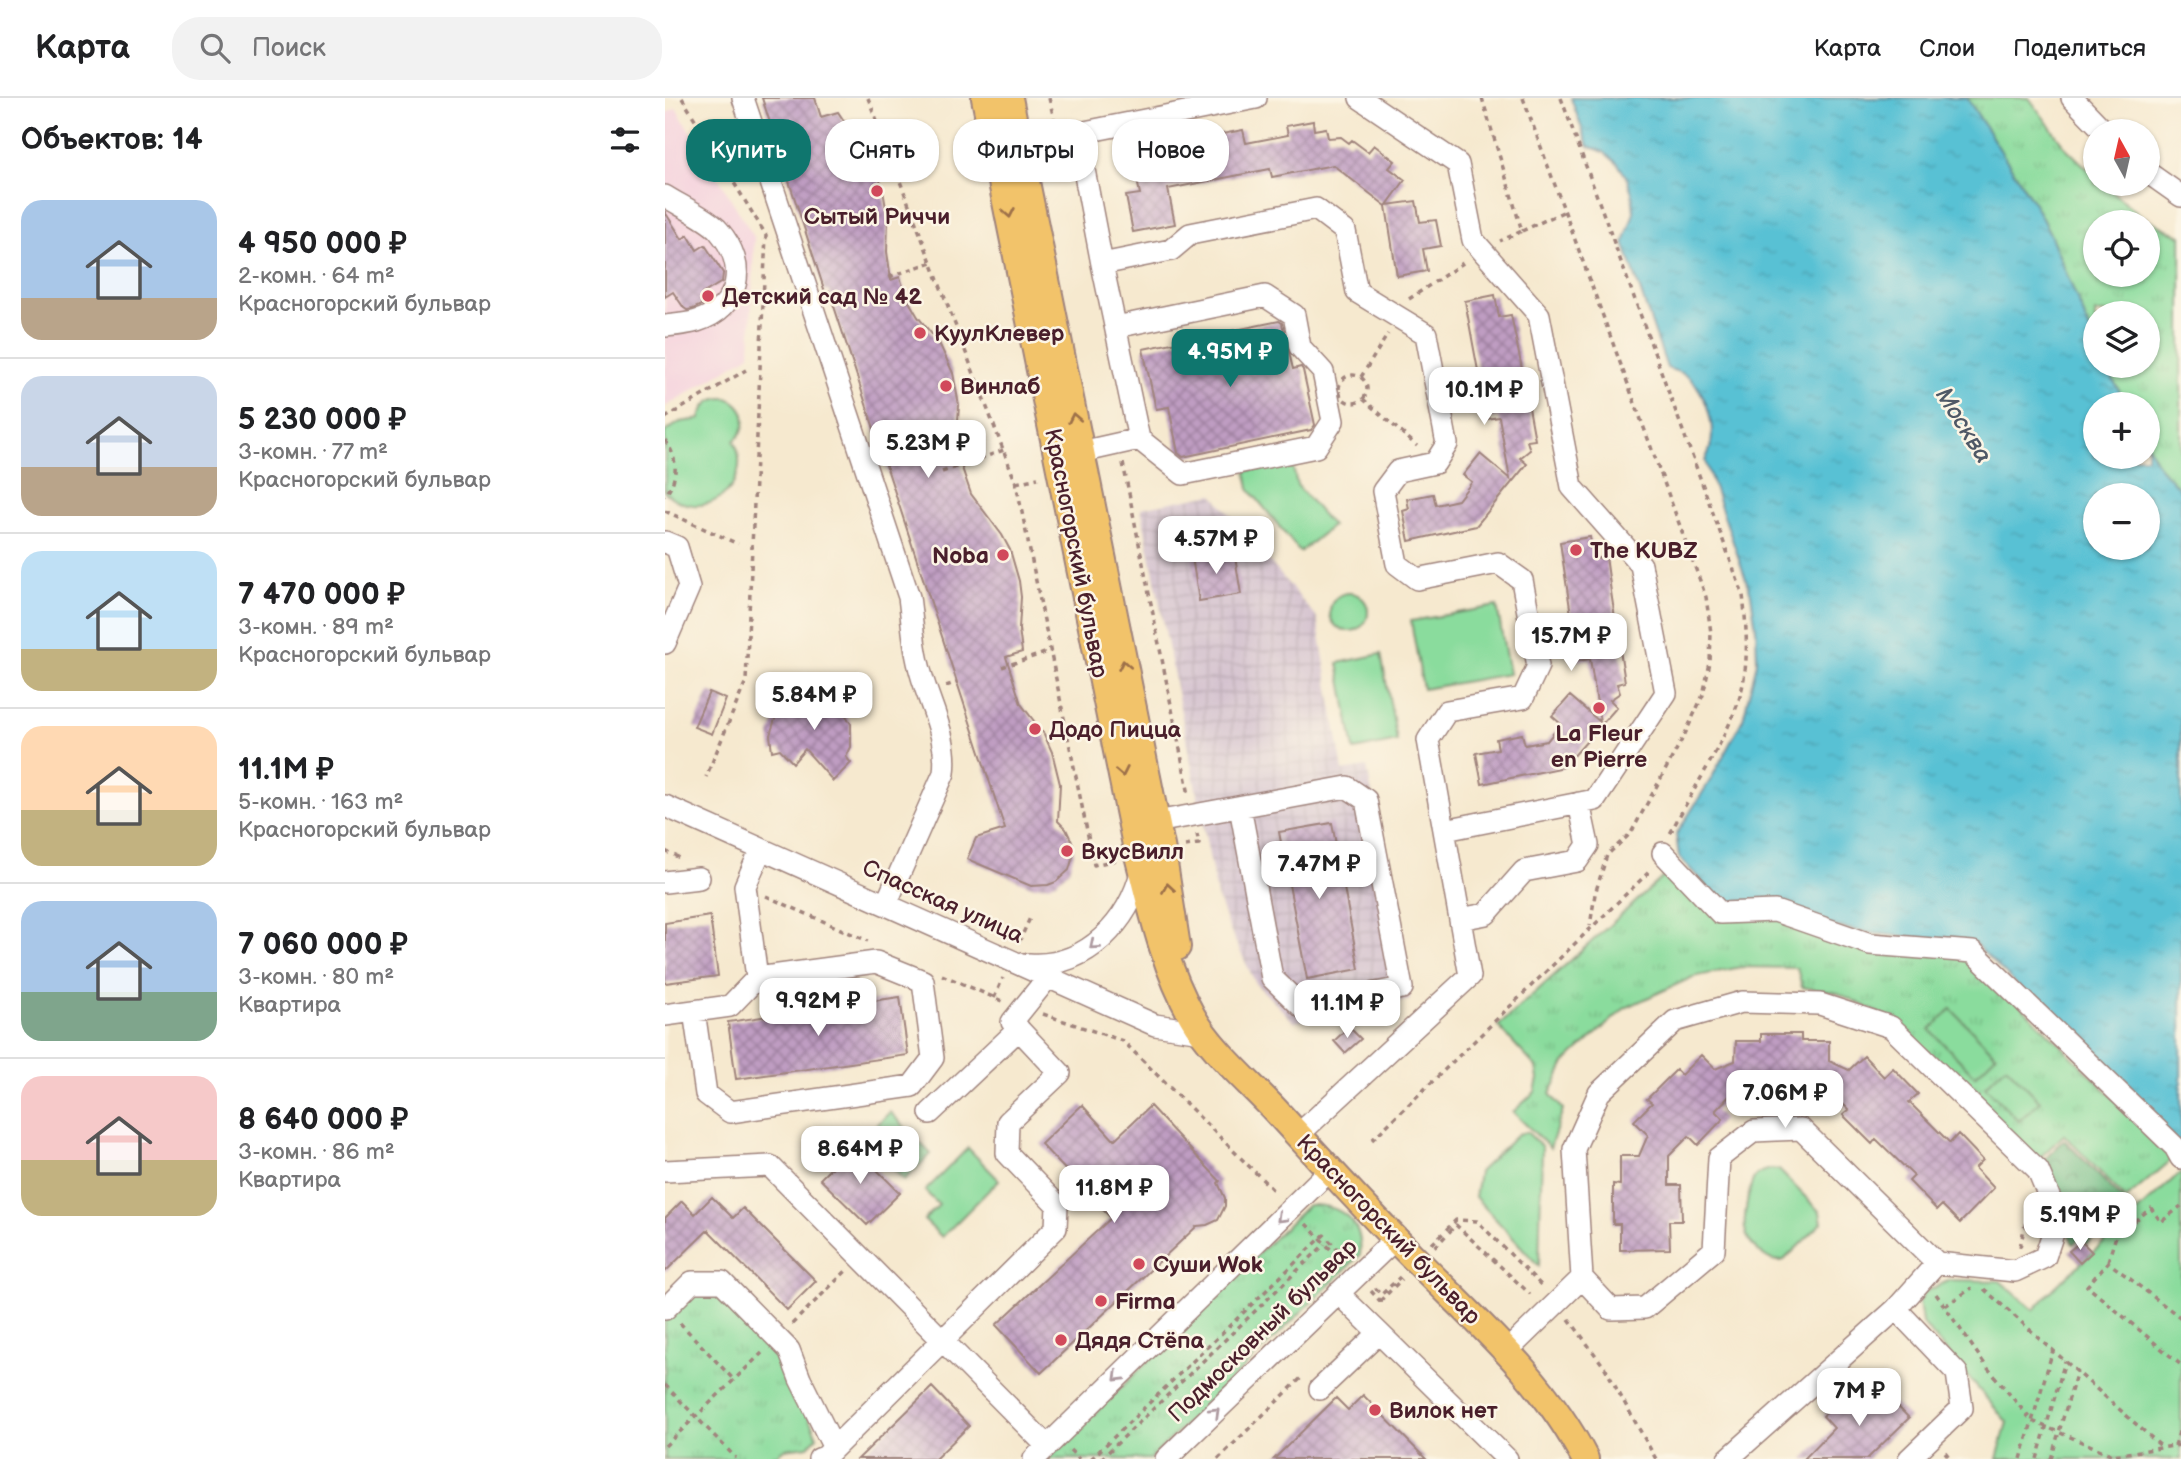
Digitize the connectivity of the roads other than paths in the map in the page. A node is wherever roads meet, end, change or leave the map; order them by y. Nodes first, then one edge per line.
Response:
1 (743, 98) edge
2 (985, 98) edge
3 (1009, 98) edge
4 (1256, 98) edge
5 (1360, 98) edge
6 (2072, 98) edge
7 (1013, 119) edge
8 (2092, 119) edge
9 (1098, 129) edge
10 (2160, 181) edge
11 (1026, 182) edge
12 (1080, 182) edge
13 (665, 196) edge
14 (2181, 196) edge
15 (1102, 264) junction
16 (665, 326) edge
17 (1116, 327) junction
18 (1129, 441) junction
19 (1081, 452) junction
20 (665, 542) edge
21 (665, 643) edge
22 (1579, 803) junction
23 (665, 806) edge
24 (1240, 807) junction
25 (1156, 822) junction
26 (1445, 830) junction
27 (761, 849) junction
28 (1663, 853) road end
29 (1142, 869) junction
30 (694, 870) road end
31 (665, 882) edge
32 (885, 904) junction
33 (1460, 919) junction
34 (1013, 968) junction
35 (1049, 976) junction
36 (757, 978) junction
37 (1186, 1004) junction
38 (694, 1011) junction
39 (665, 1015) edge
40 (1019, 1029) junction
41 (1202, 1032) junction
42 (930, 1113) dead end
43 (1298, 1135) junction
44 (2181, 1158) edge
45 (1330, 1170) junction
46 (665, 1171) edge
47 (1395, 1239) junction
48 (1931, 1270) junction
49 (1581, 1278) junction
50 (1338, 1293) junction
51 (1896, 1309) junction
52 (672, 1315) edge
53 (1379, 1333) junction
54 (942, 1342) junction
55 (1506, 1352) junction
56 (1320, 1389) dead end
57 (1040, 1453) edge
58 (826, 1454) edge
59 (1166, 1459) edge
60 (1507, 1459) edge
61 (1585, 1459) edge
62 (1728, 1459) edge
63 (1909, 1459) edge

1 - 32 street
2 -> 29 main road, Красногорский бульвар
3 - 7 main road, Красногорский бульвар
4 - 9 street
5 - 22 street
6 - 8 street
10 - 14 street
19 -> 11 main road, Красногорский бульвар
12 - 15 street
13 - 16 street
15 - 17 street
15 - 26 street
17 - 18 street
17 - 18 street
18 - 19 street
25 -> 19 main road, Красногорский бульвар
20 - 21 street
22 - 26 street
22 - 33 street
23 - 27 street, Спасская улица
24 - 24 street
24 - 25 street
37 -> 25 main road, Красногорский бульвар
26 - 33 street
27 - 32 street, Спасская улица
27 - 36 street
28 - 44 street
29 -> 34 street
29 - 37 main road, Красногорский бульвар
30 - 31 street
32 - 34 street, Спасская улица
33 - 43 street
34 - 35 street, Спасская улица
35 - 40 street
35 - 41 street, Спасская улица
36 - 38 street
36 - 38 street
37 - 41 main road, Красногорский бульвар
38 - 39 street
40 - 42 street
40 - 54 street
41 - 43 main road, Красногорский бульвар
43 - 45 main road, Красногорский бульвар
45 - 47 main road, Красногорский бульвар
45 -> 57 street
46 - 54 street
47 - 50 street, Подмосковный бульвар
47 - 55 main road, Красногорский бульвар
48 - 49 street
48 - 49 street
48 - 51 street
49 - 55 street
50 - 53 street
59 -> 50 street, Подмосковный бульвар
51 - 62 street
51 - 63 street
52 - 58 street
53 - 56 street
53 - 60 street
54 - 57 street
54 - 58 street
55 - 61 main road, Красногорский бульвар

